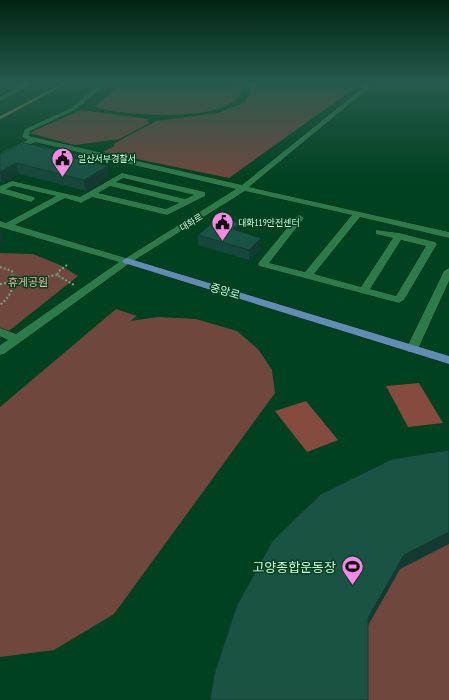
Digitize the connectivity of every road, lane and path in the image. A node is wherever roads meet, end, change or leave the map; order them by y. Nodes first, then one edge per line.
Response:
1 (61, 115) edge
2 (333, 115) edge
3 (34, 140) junction
4 (0, 156) edge
5 (109, 183) junction
6 (243, 188) junction
7 (0, 189) edge
8 (92, 194) junction
9 (63, 196) junction
10 (31, 199) dead end
11 (186, 202) junction
12 (358, 214) junction
13 (300, 218) dead end
14 (3, 225) edge
15 (379, 232) dead end
16 (449, 235) edge
17 (399, 236) junction
18 (127, 261) junction
19 (67, 265) dead end
20 (0, 267) edge
21 (449, 271) edge
22 (56, 275) junction
23 (308, 275) junction
24 (15, 282) junction
25 (0, 284) edge
26 (74, 285) dead end
27 (364, 291) junction
28 (0, 305) edge
29 (0, 332) edge
30 (17, 339) junction
31 (412, 349) junction
32 (0, 351) edge
33 (449, 360) edge

1 - 3 street
2 - 6 street, 대화로
3 - 4 street
3 - 6 street
5 - 8 street
5 - 11 street
5 - 11 street
6 - 12 street
6 - 18 street, 대화로
7 - 9 street
7 - 10 street
8 - 9 street
8 - 11 street
9 - 14 street
12 - 16 street
12 - 23 street
13 - 23 street
14 - 18 street, 중앙로
15 - 17 street
17 - 27 street
17 - 27 street
18 - 30 street, 대화로
18 - 31 main road, 중앙로
19 - 22 path
20 - 24 path
21 - 31 street
22 - 24 path
22 - 26 path
23 - 27 street
24 - 25 path
24 - 28 path
29 - 30 street
30 - 32 street, 대화로
31 - 33 main road, 중앙로

